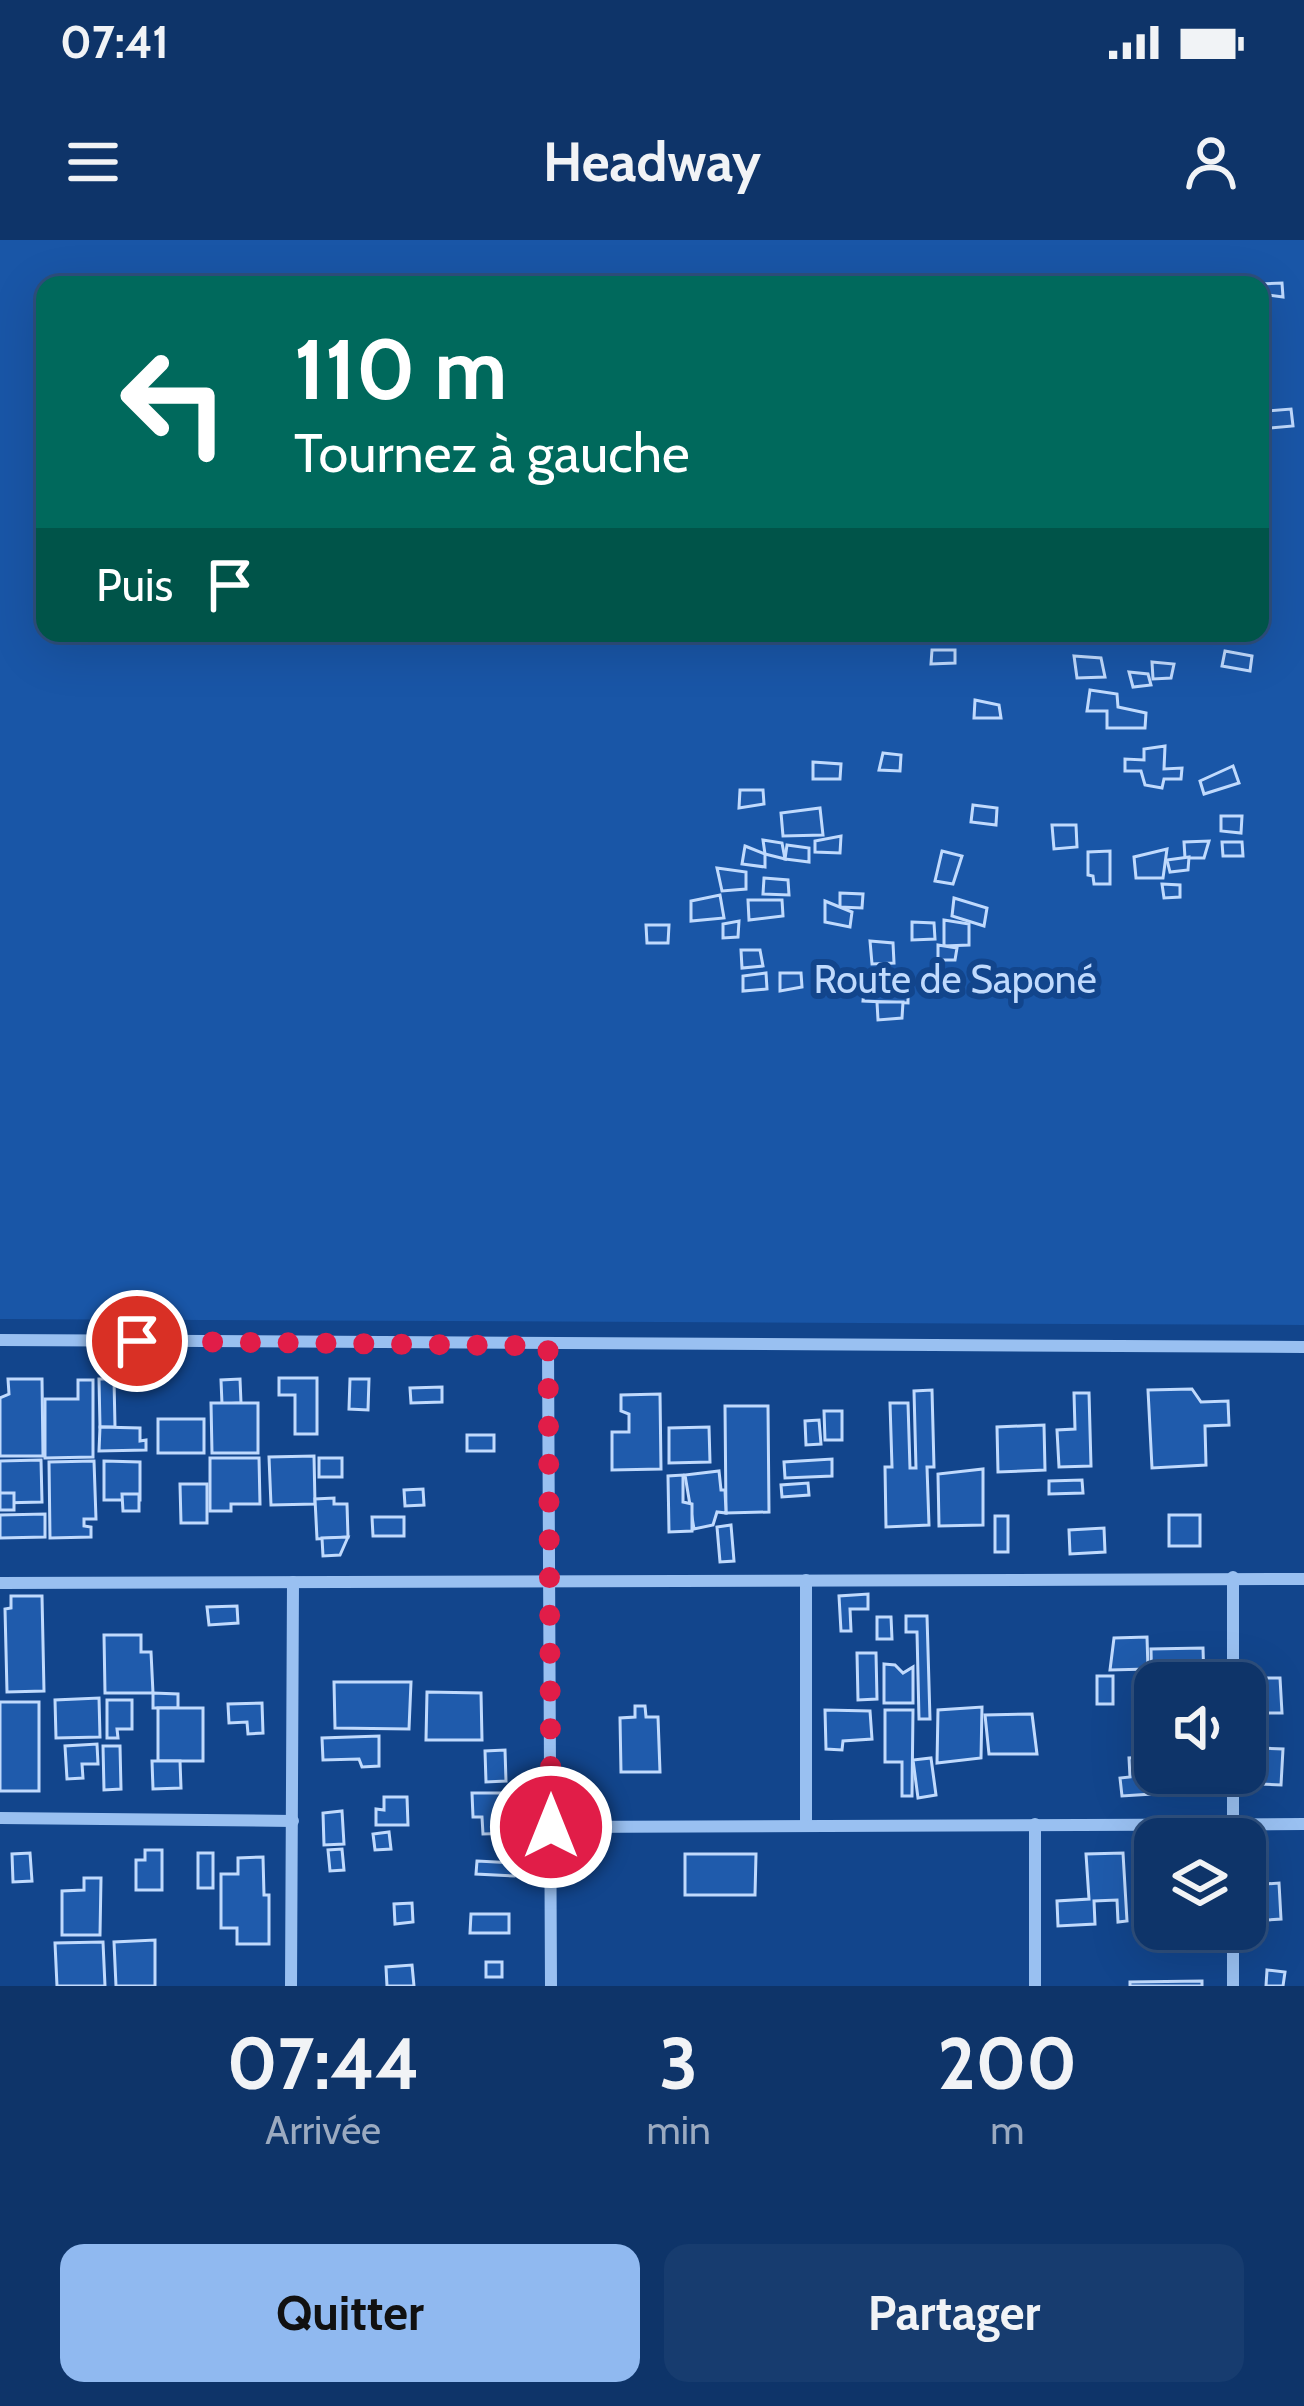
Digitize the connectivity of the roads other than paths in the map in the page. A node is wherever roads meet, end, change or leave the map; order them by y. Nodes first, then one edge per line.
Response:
1 (0, 1340) edge
2 (548, 1346) junction
3 (1304, 1347) edge
4 (1233, 1577) junction
5 (1304, 1579) edge
6 (806, 1580) junction
7 (551, 1581) junction
8 (292, 1582) junction
9 (0, 1583) edge
10 (1233, 1662) edge
11 (0, 1818) edge
12 (293, 1821) junction
13 (1304, 1823) edge
14 (1035, 1825) junction
15 (806, 1826) junction
16 (551, 1827) junction
17 (1134, 1828) edge
18 (1266, 1828) edge
19 (1233, 1950) edge
20 (291, 1986) edge
21 (551, 1986) edge
22 (1035, 1986) edge
23 (1233, 1986) edge

1 - 2 street
2 - 3 street
2 - 7 street
4 - 5 street
4 - 6 street
4 - 10 street
6 - 7 street
6 - 15 street
7 - 8 street
7 - 16 street
8 - 9 street
8 - 12 street
11 - 12 street
12 - 20 street
13 - 18 street
14 - 15 street
14 - 17 street
14 - 22 street
15 - 16 street
16 - 21 street
19 - 23 street

